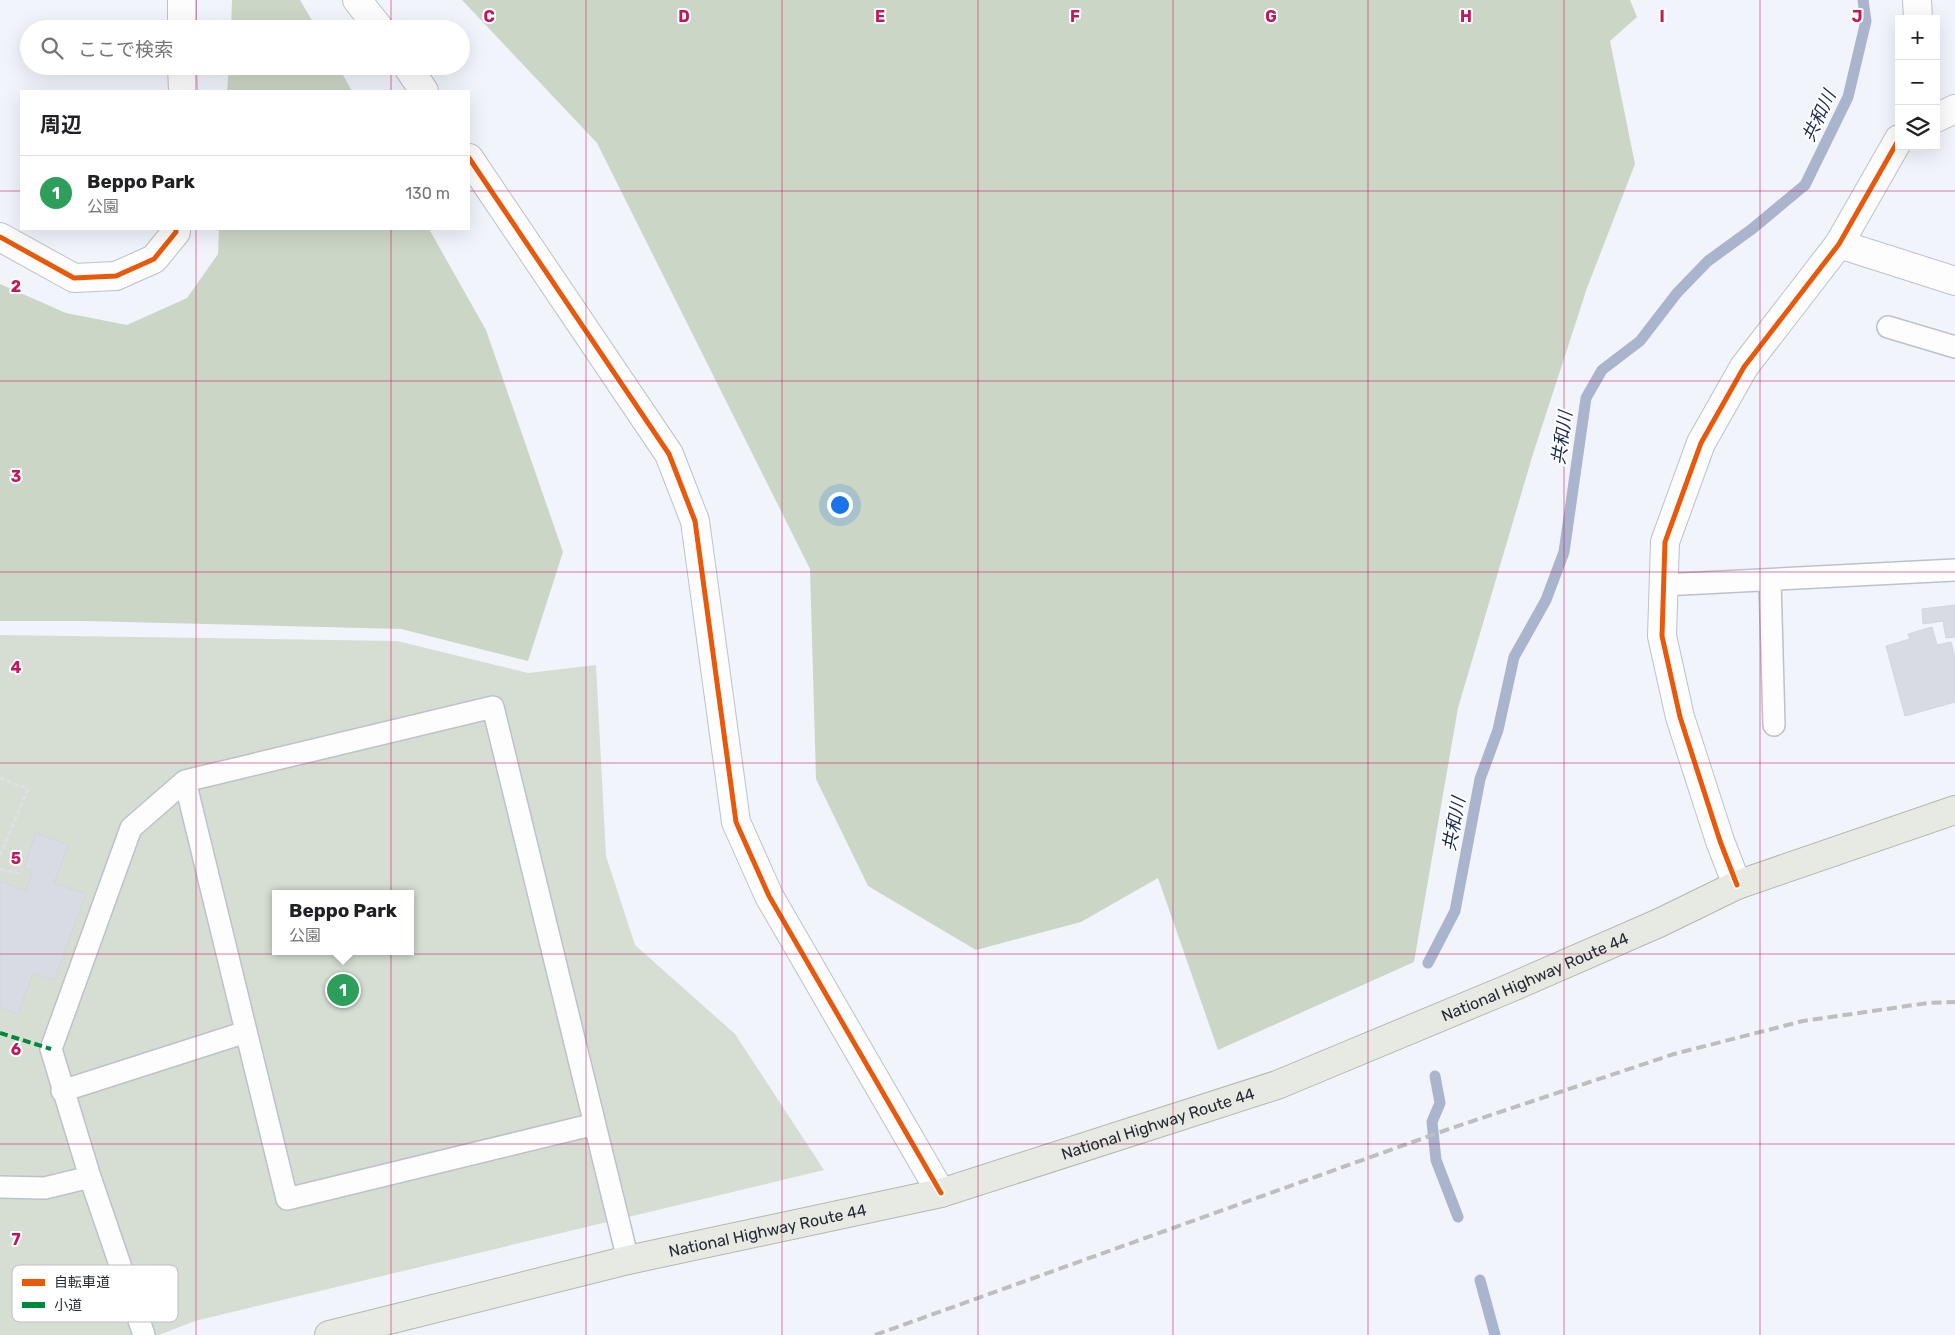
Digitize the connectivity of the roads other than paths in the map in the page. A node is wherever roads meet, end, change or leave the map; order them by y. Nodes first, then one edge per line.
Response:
1 (182, 0) edge
2 (357, 0) edge
3 (1917, 0) edge
4 (1918, 15) edge
5 (182, 20) edge
6 (373, 20) edge
7 (182, 75) edge
8 (413, 75) edge
9 (183, 90) edge
10 (423, 90) edge
11 (1955, 109) edge
12 (1940, 116) edge
13 (1895, 146) edge
14 (470, 159) edge
15 (176, 230) edge
16 (0, 238) edge
17 (1839, 244) junction
18 (1955, 281) edge
19 (1888, 327) dead end
20 (1955, 347) edge
21 (1955, 570) edge
22 (1770, 580) junction
23 (1663, 585) junction
24 (1774, 725) dead end
25 (185, 781) junction
26 (1955, 810) edge
27 (1738, 885) junction
28 (246, 1032) junction
29 (62, 1091) junction
30 (594, 1124) junction
31 (90, 1177) junction
32 (0, 1187) edge
33 (941, 1193) junction
34 (628, 1260) junction
35 (120, 1265) edge
36 (140, 1322) edge
37 (144, 1335) edge
38 (328, 1335) edge

1 - 5 street
2 - 6 street
3 - 4 street
7 - 9 street
8 - 10 street
11 - 12 street
13 - 17 street
14 - 33 street
15 - 16 street
17 - 18 street
17 - 23 street
19 - 20 lane
21 - 22 lane
22 - 23 lane
22 - 24 lane
23 - 27 street
25 - 28 lane
25 - 29 lane
25 - 30 lane
26 - 27 highway, National Highway Route 44
27 - 33 highway, National Highway Route 44
28 - 29 lane
28 - 30 lane
29 - 31 lane
30 - 34 lane
31 - 32 lane
31 - 35 lane
33 - 34 highway, National Highway Route 44
34 - 38 highway, National Highway Route 44
36 - 37 lane

